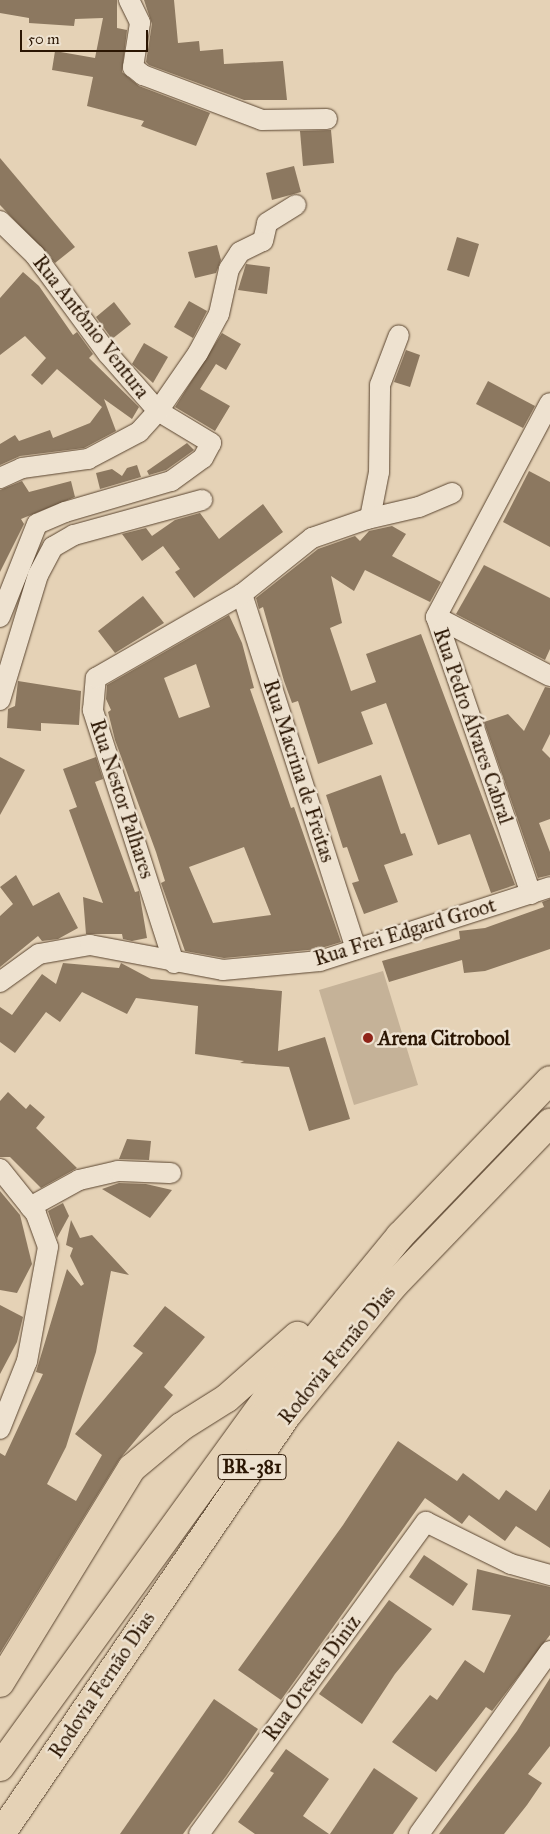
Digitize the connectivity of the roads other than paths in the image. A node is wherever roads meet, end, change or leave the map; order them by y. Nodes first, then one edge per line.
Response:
1 (129, 0) edge
2 (327, 119) dead end
3 (296, 205) dead end
4 (0, 221) edge
5 (399, 336) dead end
6 (550, 404) edge
7 (158, 411) junction
8 (0, 478) edge
9 (452, 493) dead end
10 (202, 500) dead end
11 (370, 518) junction
12 (242, 594) junction
13 (0, 616) edge
14 (436, 616) junction
15 (550, 676) edge
16 (0, 700) edge
17 (550, 887) edge
18 (531, 894) junction
19 (356, 949) junction
20 (174, 963) junction
21 (0, 982) edge
22 (550, 1080) edge
23 (550, 1123) edge
24 (0, 1169) edge
25 (171, 1173) dead end
26 (30, 1207) junction
27 (400, 1236) junction
28 (0, 1428) edge
29 (550, 1575) edge
30 (550, 1651) edge
31 (0, 1683) edge
32 (0, 1767) edge
33 (36, 1782) junction
34 (207, 1831) edge
35 (1, 1834) edge
36 (8, 1834) edge
37 (419, 1834) edge

1 - 2 street
3 - 7 street
4 - 7 street, Rua Antônio Ventura
5 - 11 street
6 - 14 street, Rua Pedro Álvares Cabral
7 - 8 street
7 - 13 street, Rua Antônio Ventura
9 - 11 street, Rua Nestor Palhares
10 - 16 street
11 - 12 street, Rua Nestor Palhares
12 - 19 street, Rua Macrina de Freitas
12 - 20 street, Rua Nestor Palhares
14 - 15 street
14 - 18 street, Rua Pedro Álvares Cabral
17 - 18 street, Rua Frei Edgard Groot
18 - 19 street, Rua Frei Edgard Groot
19 - 20 street, Rua Frei Edgard Groot
20 - 21 street, Rua Frei Edgard Groot
22 - 27 highway, Rodovia Fernão Dias / BR-381
23 - 33 highway, Rodovia Fernão Dias / BR-381
24 - 26 street
25 - 26 street
26 - 28 street
27 - 31 highway
27 - 32 highway, Rodovia Fernão Dias / BR-381
29 - 34 street, Rua Orestes Diniz
30 - 37 street
33 - 35 highway, Rodovia Fernão Dias / BR-381
33 - 36 highway

